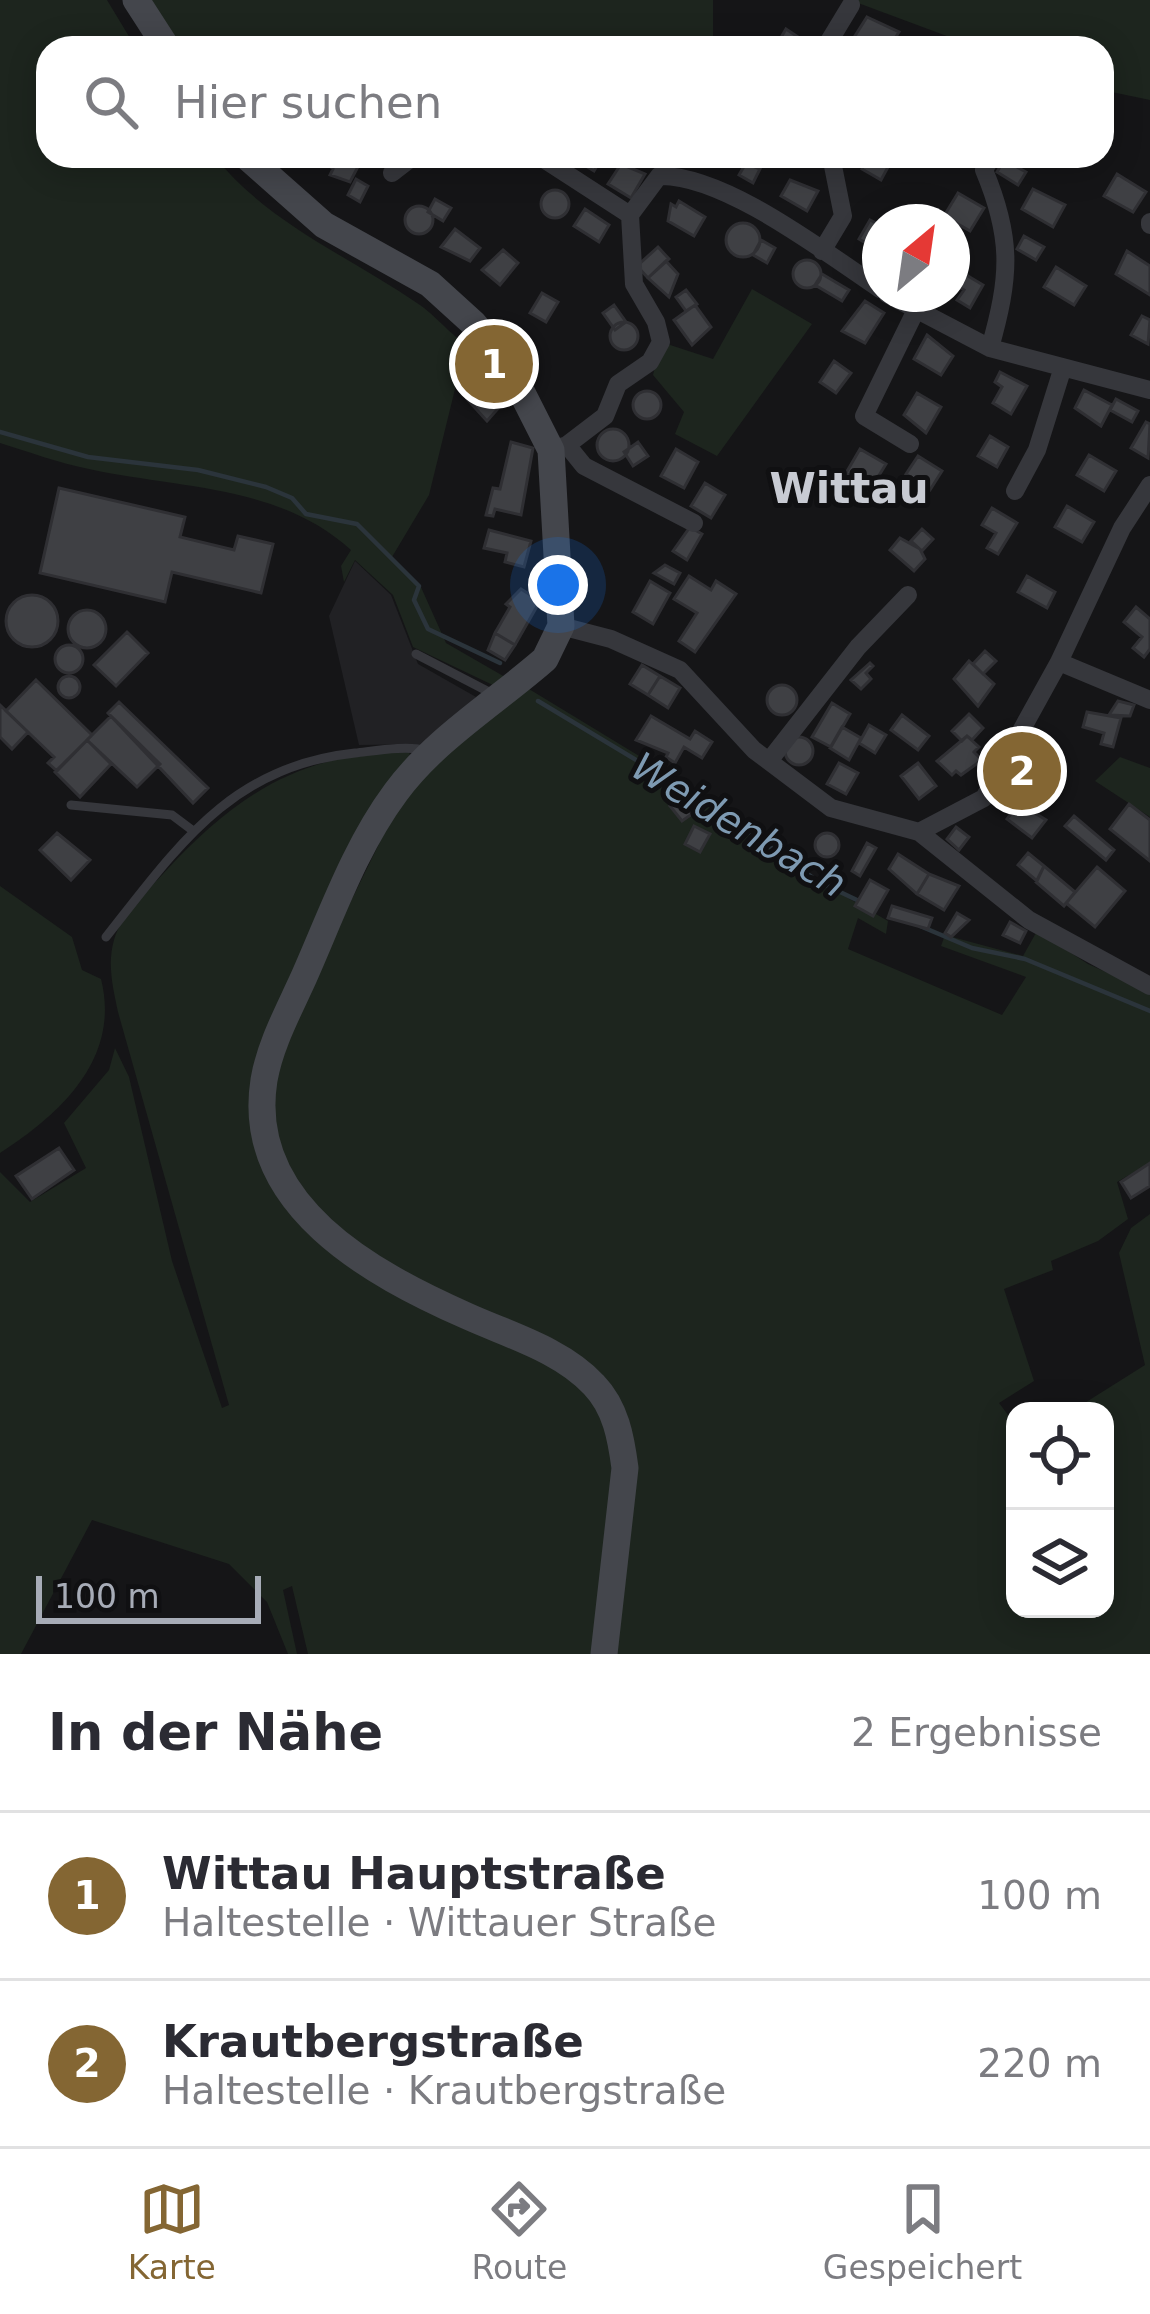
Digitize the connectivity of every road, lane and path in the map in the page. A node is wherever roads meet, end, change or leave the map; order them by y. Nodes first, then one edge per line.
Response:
1 (136, 0) edge
2 (850, 4) dead end
3 (159, 36) edge
4 (832, 36) edge
5 (260, 168) edge
6 (398, 168) edge
7 (558, 168) edge
8 (833, 168) edge
9 (985, 168) edge
10 (392, 173) dead end
11 (630, 215) junction
12 (822, 251) junction
13 (862, 277) edge
14 (915, 312) joint
15 (990, 348) junction
16 (1063, 367) junction
17 (1150, 390) edge
18 (910, 445) dead end
19 (559, 448) junction
20 (1150, 485) edge
21 (1015, 491) dead end
22 (694, 523) dead end
23 (908, 595) dead end
24 (561, 626) junction
25 (416, 654) dead end
26 (1059, 662) junction
27 (500, 698) junction
28 (1150, 700) edge
29 (433, 751) junction
30 (769, 761) junction
31 (71, 805) dead end
32 (192, 830) junction
33 (919, 832) junction
34 (106, 938) dead end
35 (1150, 986) edge
36 (604, 1654) edge

1 - 3 street
2 - 4 street
5 - 19 street
6 - 10 street
7 - 11 street
8 - 12 street
9 - 15 street
11 - 12 street
11 - 19 street
12 - 13 street
14 - 15 street
14 - 18 street
15 - 16 street
16 - 17 street
16 - 21 street
19 - 22 street
19 - 24 street
20 - 26 street
23 - 30 street
24 - 27 street
24 - 30 street
25 - 27 lane
26 - 28 street
26 - 33 street
27 - 29 street
29 - 32 lane
29 - 36 street
30 - 33 street
31 - 32 lane
32 - 34 lane
33 - 35 street

